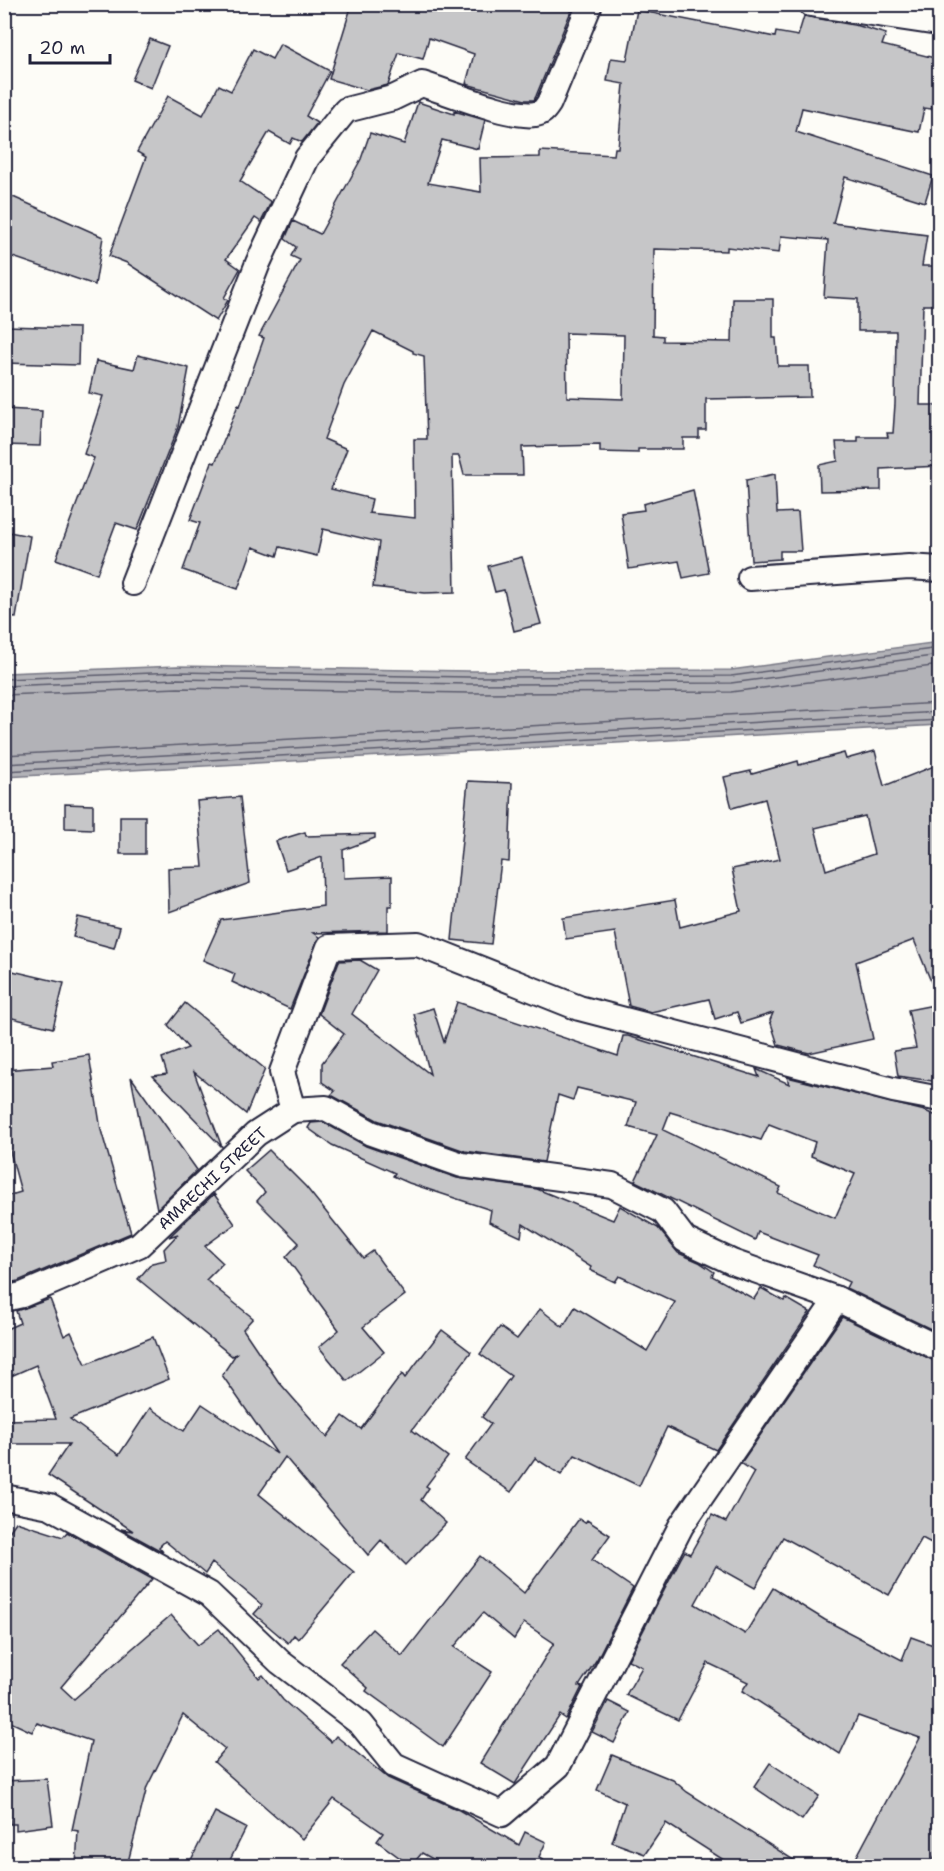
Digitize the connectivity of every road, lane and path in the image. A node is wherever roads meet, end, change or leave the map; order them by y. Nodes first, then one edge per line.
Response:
1 (590, 4) edge
2 (811, 4) edge
3 (938, 19) edge
4 (939, 569) edge
5 (750, 578) dead end
6 (133, 583) dead end
7 (939, 1099) edge
8 (293, 1110) junction
9 (4, 1299) edge
10 (837, 1299) junction
11 (939, 1349) edge
12 (4, 1497) edge

1 - 6 street
2 - 3 street
4 - 5 street
7 - 8 street
8 - 9 street, AMAECHI STREET
8 - 10 street
10 - 11 street
10 - 12 street

